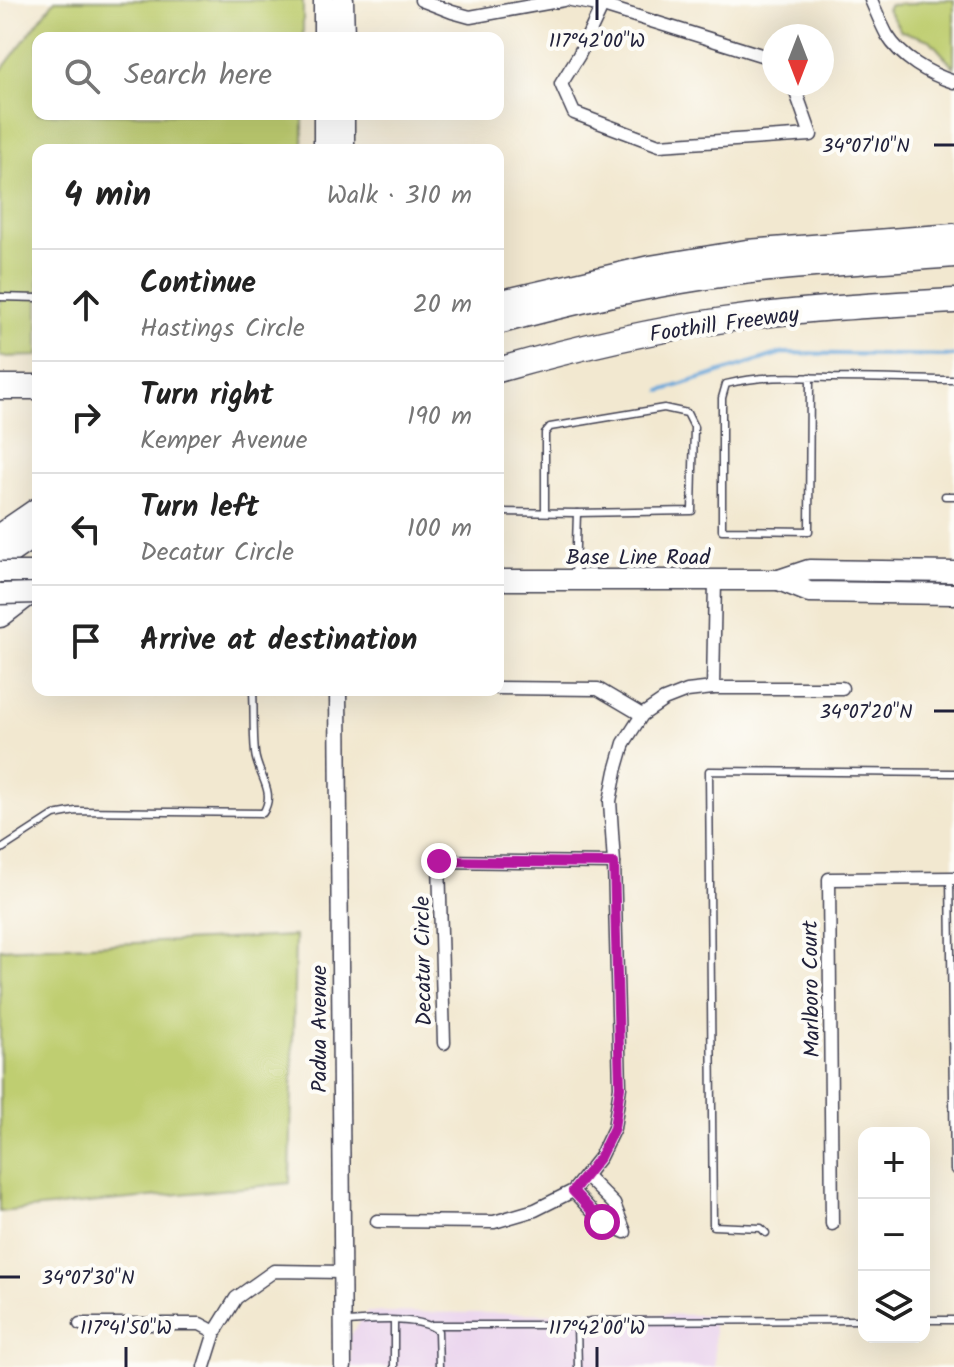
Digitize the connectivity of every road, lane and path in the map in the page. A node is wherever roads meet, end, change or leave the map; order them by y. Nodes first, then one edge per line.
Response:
1 (324, 0) edge
2 (343, 0) edge
3 (421, 0) edge
4 (564, 0) edge
5 (571, 0) edge
6 (871, 0) edge
7 (604, 3) edge
8 (324, 32) edge
9 (344, 32) edge
10 (762, 55) edge
11 (954, 82) edge
12 (797, 96) edge
13 (324, 120) edge
14 (344, 120) edge
15 (324, 144) edge
16 (344, 144) edge
17 (954, 236) edge
18 (954, 255) edge
19 (504, 287) edge
20 (560, 288) junction
21 (954, 288) edge
22 (0, 297) edge
23 (32, 298) edge
24 (954, 301) edge
25 (504, 302) edge
26 (504, 320) edge
27 (504, 353) edge
28 (504, 368) edge
29 (810, 377) junction
30 (954, 380) edge
31 (0, 387) edge
32 (32, 387) edge
33 (945, 496) dead end
34 (954, 496) edge
35 (504, 512) edge
36 (545, 512) junction
37 (577, 513) junction
38 (32, 514) edge
39 (0, 536) edge
40 (32, 536) edge
41 (0, 558) edge
42 (32, 571) edge
43 (0, 572) edge
44 (954, 572) edge
45 (32, 575) edge
46 (504, 580) edge
47 (575, 580) junction
48 (715, 580) junction
49 (779, 580) junction
50 (32, 591) edge
51 (32, 593) edge
52 (954, 594) edge
53 (0, 595) edge
54 (0, 615) edge
55 (504, 688) edge
56 (713, 688) junction
57 (842, 688) dead end
58 (253, 696) edge
59 (338, 696) edge
60 (642, 715) junction
61 (954, 773) edge
62 (0, 850) edge
63 (614, 863) junction
64 (952, 878) edge
65 (444, 1043) dead end
66 (954, 1170) edge
67 (586, 1176) junction
68 (573, 1191) junction
69 (377, 1221) dead end
70 (832, 1224) dead end
71 (766, 1233) dead end
72 (342, 1272) junction
73 (858, 1320) edge
74 (930, 1320) edge
75 (954, 1320) edge
76 (394, 1321) junction
77 (343, 1322) junction
78 (80, 1324) dead end
79 (432, 1325) junction
80 (577, 1325) junction
81 (215, 1332) junction
82 (204, 1367) edge
83 (343, 1367) edge
84 (394, 1367) edge
85 (439, 1367) edge
86 (578, 1367) edge

1 - 8 main road
2 - 9 main road
3 - 4 street
5 - 7 street
6 - 11 street
7 - 10 street
7 - 12 street
13 - 15 main road
14 - 16 main road
17 - 20 highway
18 - 26 highway
19 - 20 highway
20 - 25 highway
21 - 27 highway
22 - 23 lane
24 - 28 highway, Foothill Freeway
29 - 29 lane
29 - 30 lane
31 - 32 highway
33 - 34 lane
35 - 36 lane
36 - 37 lane
36 - 37 lane
37 - 47 lane
38 - 39 highway
40 - 41 highway
42 - 43 main road, bridge
44 - 49 main road, Base Line Road
45 - 53 highway
46 - 47 main road, Base Line Road
47 - 48 main road, Base Line Road
48 - 49 main road, Base Line Road
48 - 56 street
49 - 52 main road, Base Line Road
50 - 54 highway
51 - 53 main road, bridge
55 - 60 street
56 - 57 street
56 - 60 street
58 - 62 lane
59 - 72 street, Padua Avenue
60 - 63 street
61 - 71 lane
63 - 65 street, Decatur Circle
63 - 67 street
64 - 66 lane
64 - 70 street, Marlboro Court
67 - 68 street
67 - 68 street
68 - 69 street
72 - 77 street, Padua Avenue
72 - 81 street
73 - 80 lane
74 - 75 lane
76 - 77 lane
76 - 79 lane
76 - 84 lane
77 - 83 street, Padua Avenue
78 - 81 street
79 - 80 lane
79 - 85 lane
80 - 86 lane
81 - 82 street

